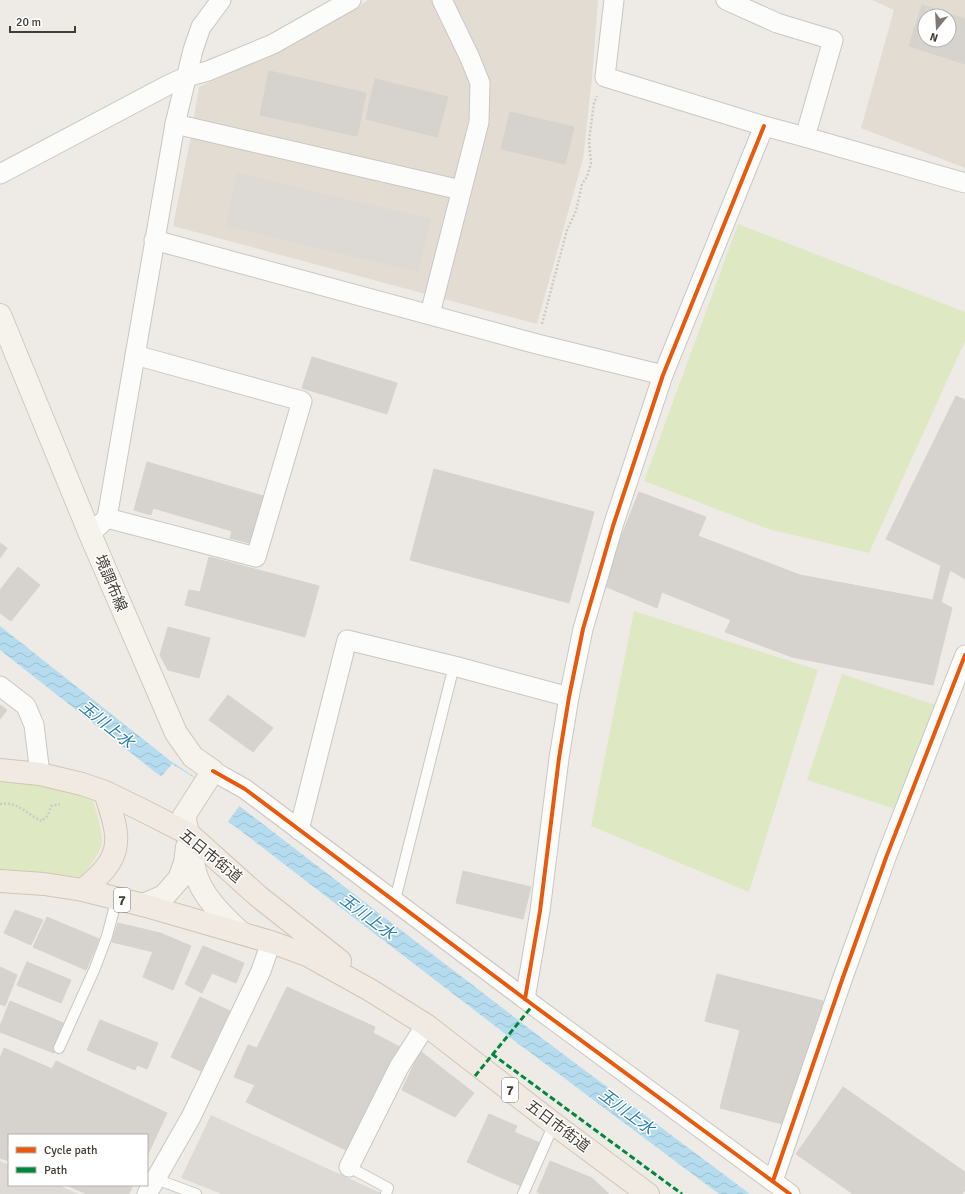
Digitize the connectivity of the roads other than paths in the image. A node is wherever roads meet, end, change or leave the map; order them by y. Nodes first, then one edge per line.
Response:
1 (220, 0) edge
2 (351, 0) edge
3 (442, 0) edge
4 (614, 0) edge
5 (726, 0) edge
6 (178, 81) junction
7 (175, 124) junction
8 (764, 126) junction
9 (805, 136) junction
10 (0, 174) edge
11 (965, 183) edge
12 (461, 190) junction
13 (154, 240) junction
14 (430, 314) junction
15 (0, 315) edge
16 (135, 355) junction
17 (663, 375) junction
18 (107, 518) junction
19 (90, 534) junction
20 (965, 655) edge
21 (454, 666) junction
22 (0, 686) edge
23 (569, 697) junction
24 (0, 770) edge
25 (40, 774) junction
26 (210, 776) junction
27 (104, 792) junction
28 (186, 825) junction
29 (299, 830) junction
30 (0, 882) edge
31 (83, 890) junction
32 (117, 898) junction
33 (395, 900) junction
34 (142, 905) junction
35 (241, 933) junction
36 (272, 942) junction
37 (370, 990) junction
38 (525, 999) junction
39 (426, 1024) junction
40 (59, 1048) dead end
41 (554, 1124) junction
42 (349, 1166) joint
43 (773, 1181) junction
44 (151, 1186) edge
45 (196, 1194) edge
46 (386, 1194) edge
47 (523, 1194) edge
48 (648, 1194) edge
49 (790, 1194) edge

1 - 6 street
2 - 6 street
3 - 12 street
4 - 8 street
5 - 9 street
6 - 7 street
6 - 10 street
7 - 12 street
7 - 13 street
8 - 9 street
8 - 17 street
9 - 11 street
12 - 14 street
13 - 14 street
13 - 16 street
14 - 17 street
15 - 19 main road, 境調布線
16 - 18 street
16 - 18 street
17 - 23 street
18 - 19 street
19 - 26 main road, 境調布線
20 - 43 street
21 - 23 street
21 - 29 street
21 - 33 lane
22 - 25 street
23 - 38 street
24 - 25 main road, 五日市街道 / 7
25 - 27 main road, 五日市街道 / 7
26 - 28 main road
26 - 29 street
27 - 28 main road, 五日市街道 / 7
27 - 31 main road
28 - 34 main road
28 - 35 main road
28 - 37 main road, 五日市街道 / 7
29 - 33 street
30 - 31 main road, 五日市街道 / 7
31 - 32 main road, 五日市街道 / 7
32 - 34 main road, 五日市街道 / 7
32 - 40 lane
33 - 38 street
34 - 35 main road, 五日市街道 / 7
35 - 36 main road, 五日市街道 / 7
36 - 37 main road, 五日市街道 / 7
36 - 44 street
37 - 39 main road, 五日市街道 / 7
38 - 43 street
39 - 41 main road, 五日市街道 / 7
39 - 42 street
41 - 47 lane
41 - 48 main road, 五日市街道 / 7
42 - 46 lane
43 - 49 street
44 - 45 lane

